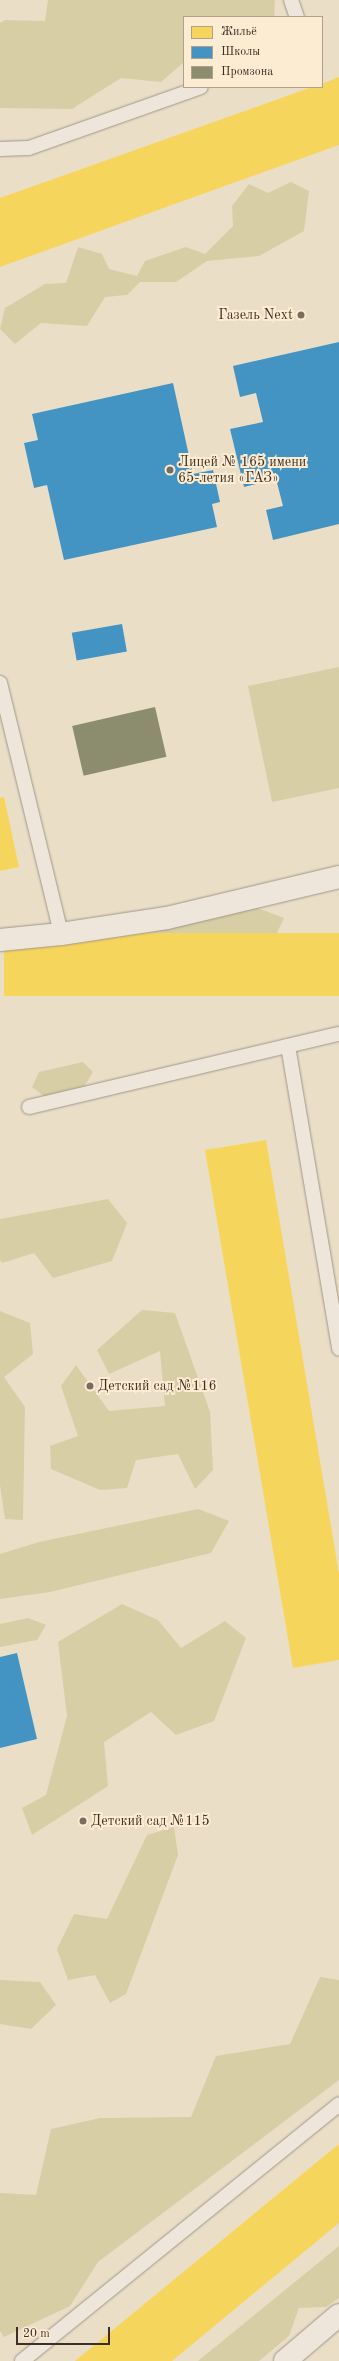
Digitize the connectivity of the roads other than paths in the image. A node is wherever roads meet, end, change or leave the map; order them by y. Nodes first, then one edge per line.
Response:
1 (291, 0) edge
2 (297, 16) edge
3 (197, 88) edge
4 (0, 149) edge
5 (0, 683) edge
6 (339, 877) edge
7 (62, 934) junction
8 (0, 940) edge
9 (339, 1034) edge
10 (288, 1046) junction
11 (29, 1107) dead end
12 (339, 1349) edge
13 (339, 2104) edge
14 (339, 2315) edge
15 (22, 2361) edge
16 (285, 2361) edge

1 - 2 lane
3 - 4 lane
5 - 7 lane
6 - 7 street
7 - 8 street
9 - 10 lane
10 - 11 lane
10 - 12 lane
13 - 15 lane
14 - 16 street

